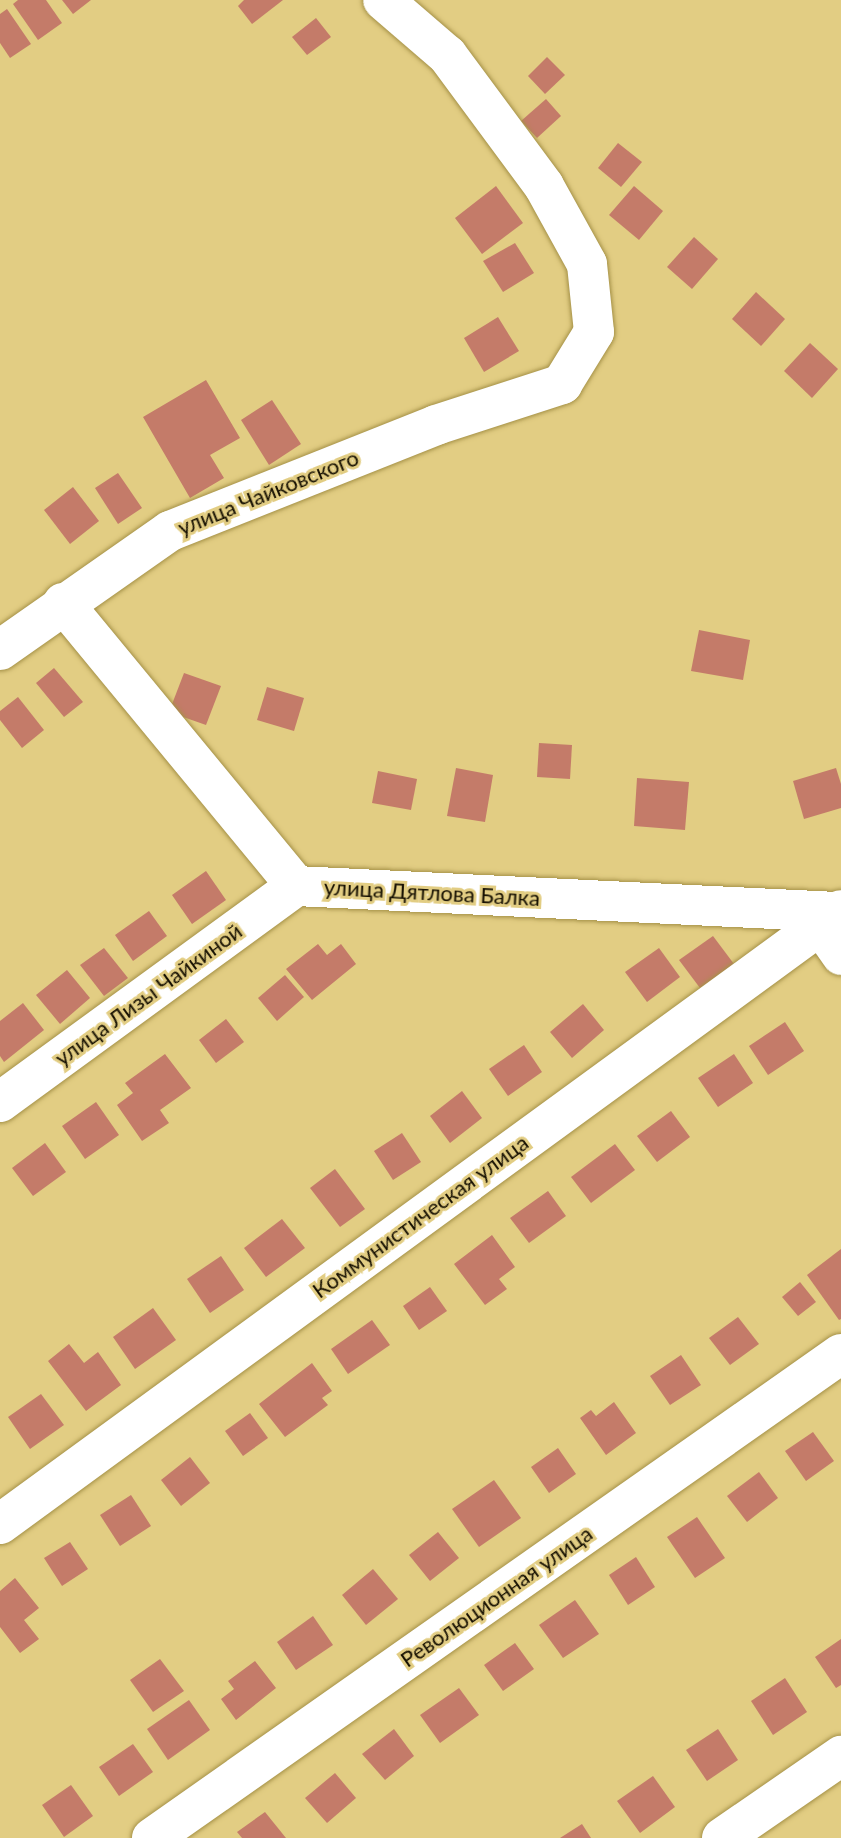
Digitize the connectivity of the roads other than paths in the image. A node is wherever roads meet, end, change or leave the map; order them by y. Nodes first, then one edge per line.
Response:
1 (383, 0) edge
2 (63, 603) junction
3 (0, 650) edge
4 (296, 886) junction
5 (833, 915) edge
6 (841, 955) edge
7 (0, 1102) edge
8 (841, 1354) edge
9 (0, 1524) edge
10 (841, 1756) edge
11 (152, 1838) edge
12 (722, 1838) edge

1 - 2 street, улица Чайковского
2 - 3 street, улица Чайковского
2 - 4 street, улица Дятлова Балка
4 - 5 street, улица Дятлова Балка
4 - 7 street, улица Лизы Чайкиной
5 - 6 street
5 - 9 street, Коммунистическая улица
8 - 11 street, Революционная улица
10 - 12 street

